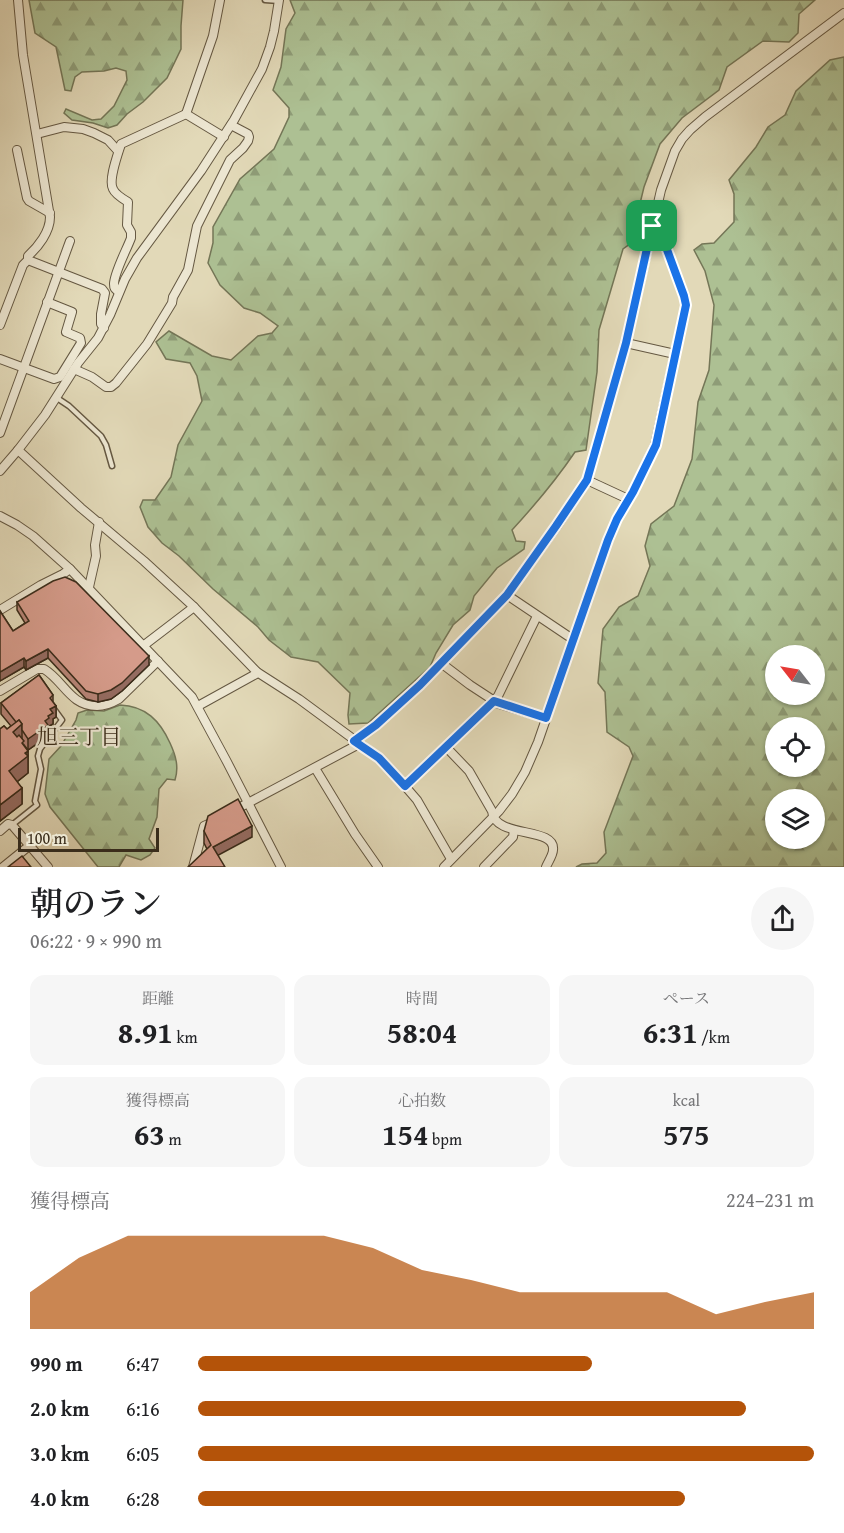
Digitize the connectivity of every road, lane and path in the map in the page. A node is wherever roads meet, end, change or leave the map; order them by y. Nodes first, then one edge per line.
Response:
1 (18, 0) edge
2 (220, 0) edge
3 (265, 0) edge
4 (279, 1) edge
5 (844, 14) edge
6 (186, 114) junction
7 (231, 125) junction
8 (37, 134) junction
9 (224, 137) junction
10 (18, 150) dead end
11 (118, 151) junction
12 (50, 213) junction
13 (652, 226) junction
14 (69, 241) dead end
15 (28, 260) junction
16 (59, 272) junction
17 (119, 292) junction
18 (48, 302) junction
19 (0, 325) edge
20 (104, 328) junction
21 (626, 343) junction
22 (675, 354) junction
23 (0, 359) edge
24 (24, 368) junction
25 (74, 369) junction
26 (57, 398) junction
27 (1, 429) edge
28 (18, 450) junction
29 (112, 466) dead end
30 (0, 471) edge
31 (587, 480) junction
32 (628, 499) junction
33 (0, 516) edge
34 (99, 522) junction
35 (70, 569) junction
36 (89, 587) junction
37 (507, 595) junction
38 (194, 607) junction
39 (0, 610) edge
40 (537, 616) junction
41 (573, 638) junction
42 (144, 646) junction
43 (158, 661) junction
44 (441, 663) junction
45 (257, 672) junction
46 (0, 691) edge
47 (494, 701) junction
48 (198, 706) junction
49 (54, 709) edge
50 (546, 718) junction
51 (357, 743) junction
52 (446, 747) junction
53 (315, 768) junction
54 (405, 786) junction
55 (248, 803) junction
56 (492, 818) junction
57 (12, 825) junction
58 (514, 830) junction
59 (0, 831) edge
60 (29, 846) junction
61 (452, 859) junction
62 (3, 867) edge
63 (48, 867) edge
64 (193, 867) edge
65 (281, 867) edge
66 (378, 867) edge
67 (444, 867) edge
68 (484, 867) edge
69 (546, 867) edge

1 - 8 street
2 - 6 street
3 - 4 lane
4 - 7 street
5 - 13 street
6 - 9 street
6 - 11 street
7 - 9 street
7 - 25 street
8 - 11 street
8 - 12 street
9 - 17 street
10 - 12 street
11 - 17 street
12 - 15 street
13 - 21 street
13 - 22 street
14 - 16 street
15 - 16 street
15 - 19 street
16 - 18 street
16 - 20 street
17 - 20 street
18 - 24 street
18 - 24 street
20 - 25 street
21 - 22 street
21 - 31 street
22 - 32 street
23 - 24 street
24 - 27 street
25 - 26 street
26 - 28 street
26 - 29 lane
28 - 30 street
28 - 34 street
31 - 32 street
31 - 37 street
32 - 41 street
33 - 35 street
34 - 36 street
34 - 38 street
35 - 36 street
35 - 39 street
36 - 42 street
37 - 40 street
37 - 44 street
38 - 42 street
38 - 45 street
40 - 41 street
40 - 47 street
41 - 50 street
42 - 43 street
43 - 46 street
43 - 48 street
44 - 47 street
44 - 51 street
45 - 48 street
45 - 51 street
47 - 50 street
47 - 52 street
48 - 55 street
49 - 57 lane
50 - 56 street
51 - 53 street
51 - 54 street
52 - 54 street
52 - 56 street
53 - 55 street
53 - 66 street
54 - 61 street
55 - 64 street
55 - 65 street
56 - 58 street
56 - 61 street
57 - 59 street
57 - 60 street
58 - 68 street
58 - 69 street
60 - 62 street
60 - 63 street
61 - 67 street

